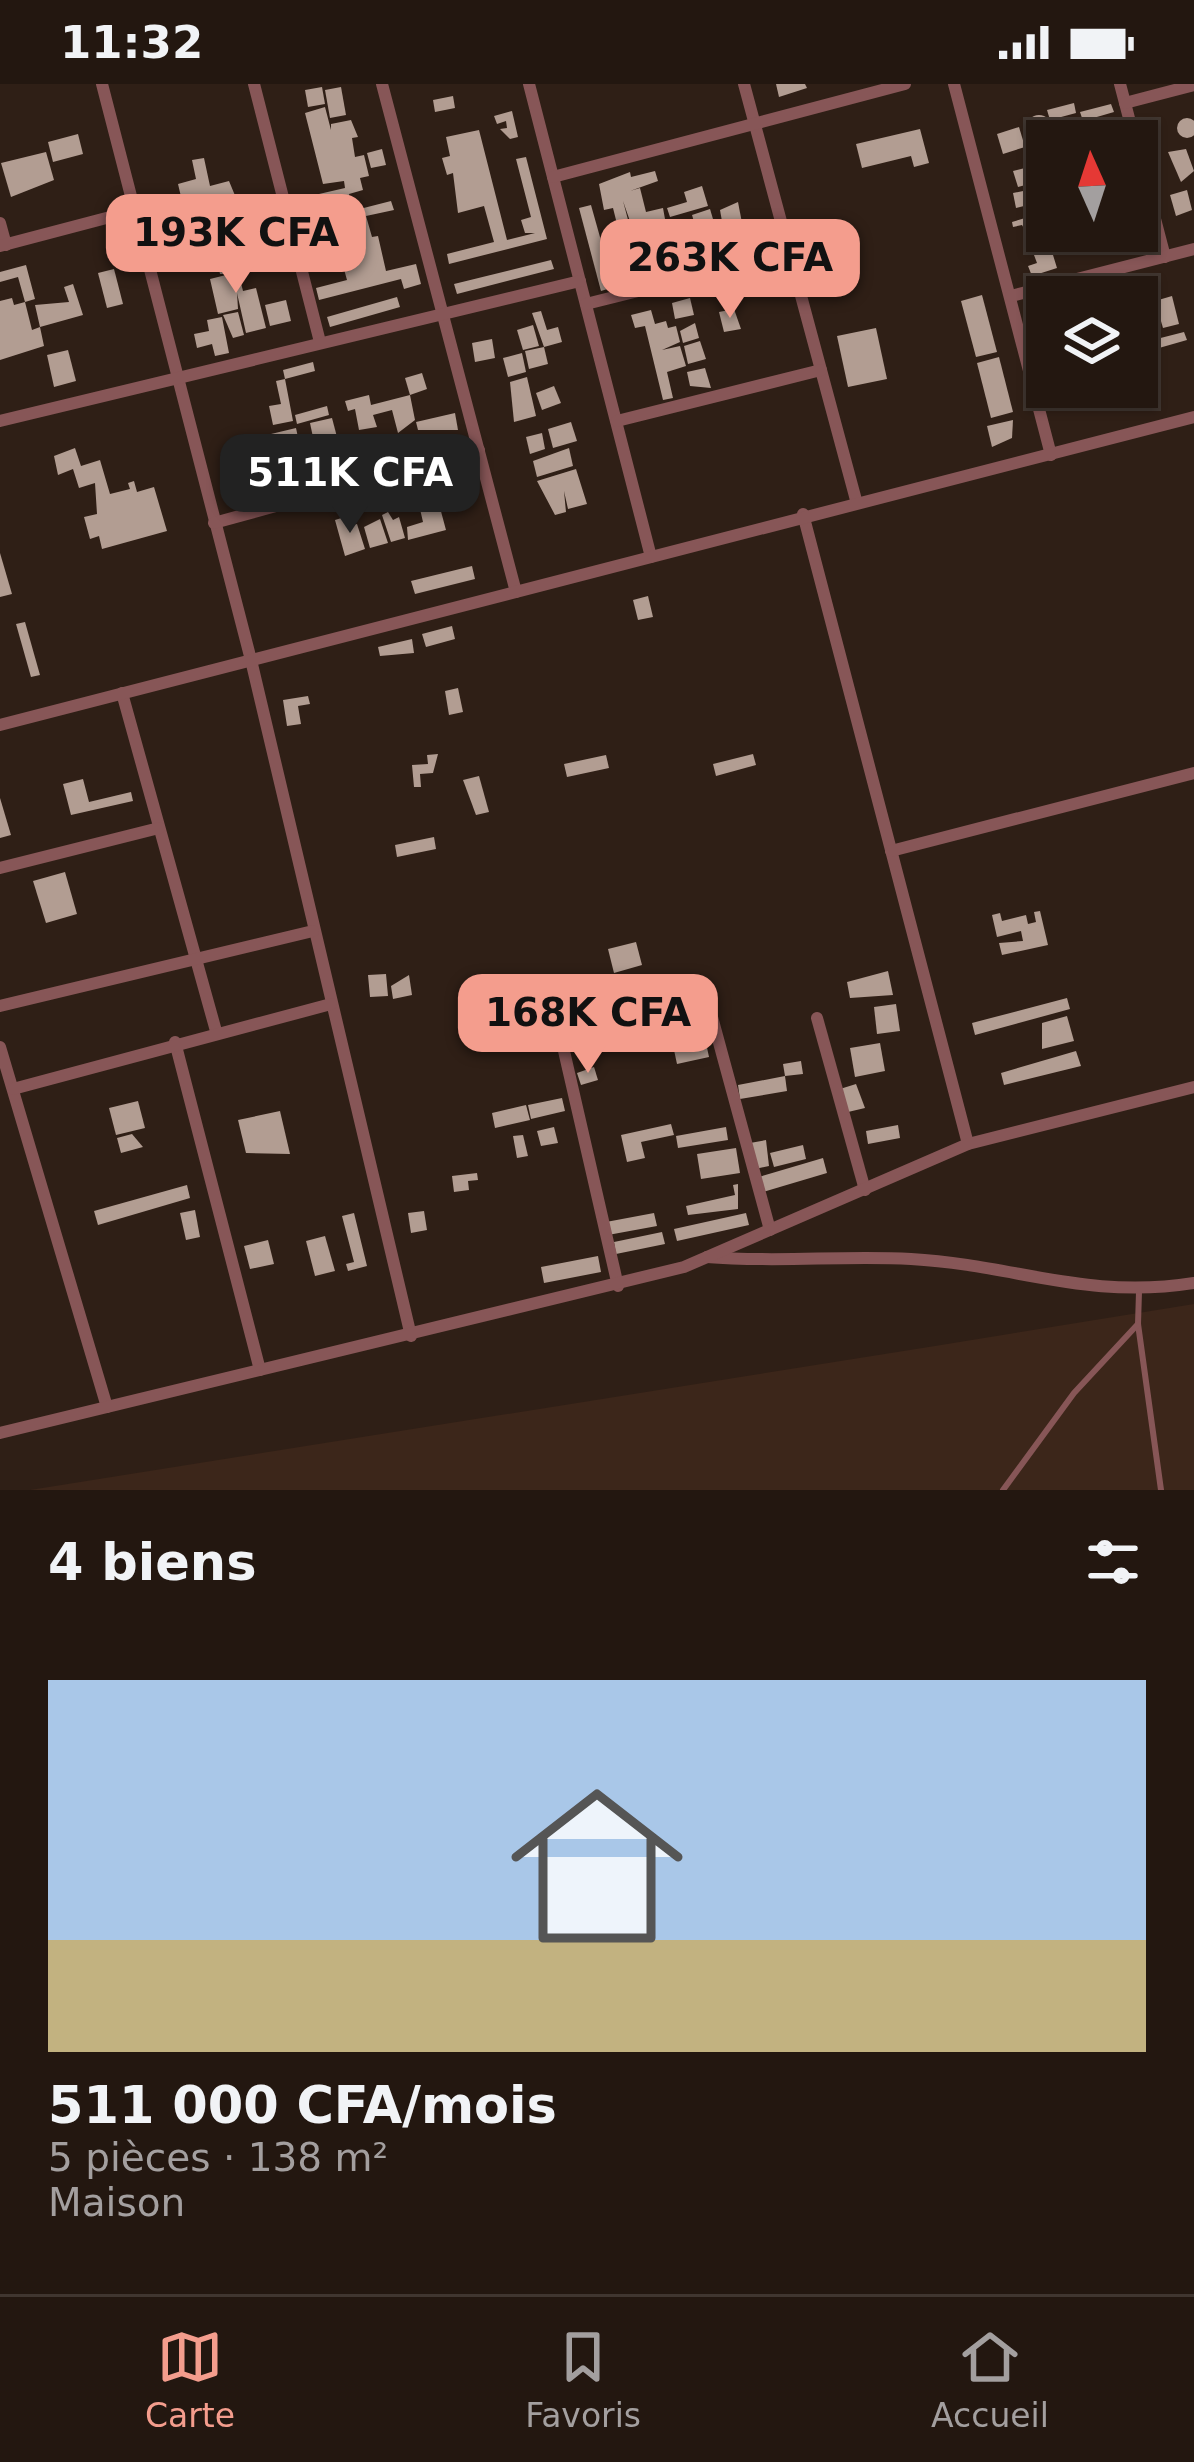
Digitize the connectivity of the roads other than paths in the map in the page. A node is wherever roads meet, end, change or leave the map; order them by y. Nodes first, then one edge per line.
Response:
1 (103, 84) edge
2 (254, 84) edge
3 (382, 84) edge
4 (529, 84) edge
5 (744, 84) edge
6 (905, 84) edge
7 (954, 84) edge
8 (1120, 84) edge
9 (1194, 85) edge
10 (1125, 103) junction
11 (1129, 120) edge
12 (755, 125) junction
13 (553, 177) junction
14 (133, 211) junction
15 (0, 223) edge
16 (1158, 230) edge
17 (3, 246) edge
18 (1194, 249) edge
19 (790, 253) junction
20 (1165, 257) junction
21 (580, 281) junction
22 (1011, 296) junction
23 (586, 304) junction
24 (443, 313) junction
25 (320, 342) junction
26 (821, 370) junction
27 (175, 375) junction
28 (1194, 417) edge
29 (0, 421) edge
30 (617, 421) junction
31 (478, 450) junction
32 (1052, 454) junction
33 (856, 500) junction
34 (803, 514) junction
35 (214, 523) junction
36 (651, 557) junction
37 (516, 592) junction
38 (251, 660) junction
39 (122, 694) junction
40 (0, 724) edge
41 (1194, 773) edge
42 (159, 828) junction
43 (891, 851) junction
44 (0, 868) edge
45 (313, 932) junction
46 (196, 958) junction
47 (331, 1004) junction
48 (0, 1006) edge
49 (712, 1017) dead end
50 (818, 1018) dead end
51 (215, 1031) junction
52 (175, 1042) junction
53 (0, 1047) edge
54 (564, 1052) dead end
55 (1194, 1088) edge
56 (13, 1089) junction
57 (968, 1144) junction
58 (865, 1190) junction
59 (770, 1230) junction
60 (706, 1257) junction
61 (1194, 1283) edge
62 (618, 1286) junction
63 (1138, 1292) junction
64 (1138, 1324) junction
65 (411, 1336) junction
66 (260, 1370) junction
67 (107, 1407) junction
68 (0, 1433) edge
69 (1004, 1490) edge
70 (1161, 1490) edge

1 - 14 street
2 - 25 street
3 - 24 street
4 - 13 street
5 - 12 street
6 - 12 street
7 - 22 street
8 - 10 street
9 - 10 street
10 - 11 street
12 - 13 street
12 - 19 street
13 - 21 street
14 - 17 street
14 - 27 street
15 - 17 street
16 - 20 street
18 - 20 street
19 - 23 street
19 - 26 street
20 - 22 street
21 - 23 street
21 - 24 street
22 - 32 street
23 - 30 street
24 - 25 street
24 - 31 street
25 - 27 street
26 - 30 street
26 - 33 street
27 - 29 street
27 - 35 street
28 - 32 street
30 - 36 street
31 - 35 street
31 - 37 street
32 - 33 street
33 - 34 street
34 - 36 street
34 - 43 street
35 - 38 street
36 - 37 street
37 - 38 street
38 - 39 street
38 - 45 street
39 - 40 street
39 - 42 street
41 - 43 street
42 - 44 street
42 - 46 street
43 - 57 street
45 - 46 street
45 - 47 street
46 - 48 street
46 - 51 street
47 - 51 street
47 - 65 street
49 - 59 street
50 - 58 street
51 - 52 street
52 - 56 street
52 - 66 street
53 - 56 street
54 - 62 street
55 - 57 street
56 - 67 street
57 - 58 street
58 - 59 street
59 - 60 street
60 - 62 street
60 - 63 street
61 - 63 street
62 - 65 street
63 - 64 lane
64 - 69 lane
64 - 70 lane
65 - 66 street
66 - 67 street
67 - 68 street

